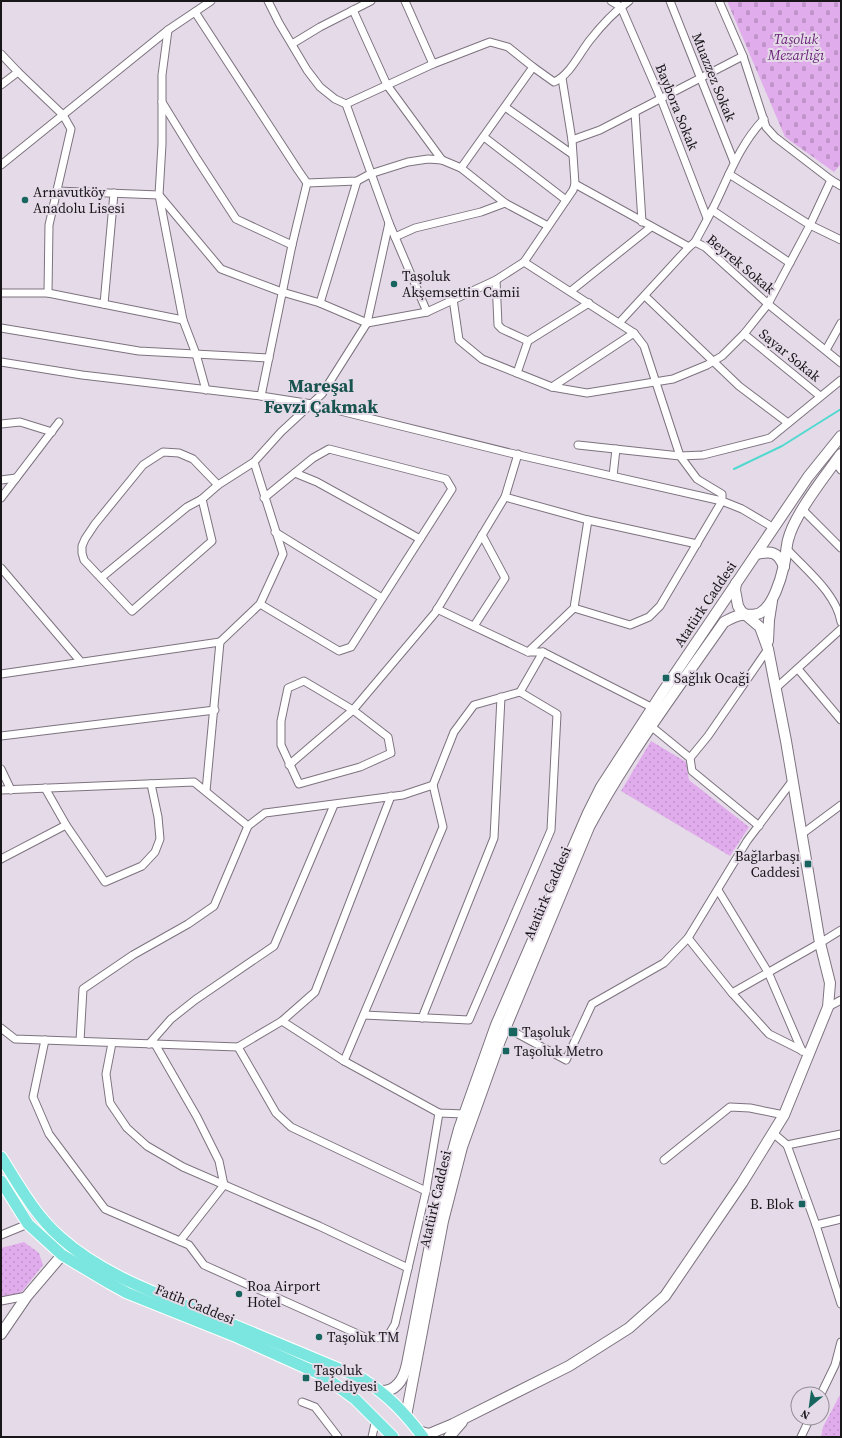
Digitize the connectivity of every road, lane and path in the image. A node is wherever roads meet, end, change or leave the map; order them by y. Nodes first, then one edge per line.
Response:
1 (211, 1) edge
2 (268, 1) edge
3 (371, 1) edge
4 (405, 1) edge
5 (611, 1) edge
6 (629, 1) edge
7 (670, 1) edge
8 (720, 1) edge
9 (621, 7) junction
10 (353, 10) junction
11 (195, 12) junction
12 (168, 30) junction
13 (292, 44) junction
14 (1, 54) edge
15 (744, 56) junction
16 (433, 64) junction
17 (533, 67) junction
18 (18, 72) junction
19 (562, 78) junction
20 (700, 79) junction
21 (1, 85) edge
22 (386, 85) junction
23 (661, 99) junction
24 (162, 102) junction
25 (346, 104) junction
26 (505, 107) junction
27 (635, 112) junction
28 (63, 115) junction
29 (764, 119) junction
30 (484, 137) junction
31 (572, 140) junction
32 (572, 154) junction
33 (442, 160) junction
34 (734, 162) junction
35 (1, 165) edge
36 (461, 168) junction
37 (370, 174) junction
38 (729, 174) junction
39 (357, 180) junction
40 (831, 180) junction
41 (307, 183) junction
42 (575, 184) junction
43 (841, 186) edge
44 (56, 191) junction
45 (114, 193) junction
46 (159, 195) junction
47 (566, 200) junction
48 (505, 202) junction
49 (712, 210) junction
50 (707, 218) junction
51 (642, 222) junction
52 (389, 223) junction
53 (810, 225) junction
54 (548, 226) junction
55 (651, 227) junction
56 (395, 237) junction
57 (841, 240) edge
58 (695, 242) junction
59 (292, 245) junction
60 (689, 247) junction
61 (524, 262) junction
62 (790, 263) junction
63 (496, 280) junction
64 (571, 291) junction
65 (282, 292) junction
66 (1, 293) edge
67 (48, 293) junction
68 (644, 296) junction
69 (453, 299) junction
70 (320, 303) junction
71 (589, 303) junction
72 (104, 304) junction
73 (768, 304) junction
74 (427, 312) junction
75 (183, 320) junction
76 (367, 323) junction
77 (619, 323) junction
78 (841, 323) edge
79 (1, 328) edge
80 (634, 333) junction
81 (744, 334) junction
82 (528, 341) junction
83 (826, 350) junction
84 (196, 354) junction
85 (269, 358) junction
86 (713, 361) junction
87 (1, 362) edge
88 (841, 363) edge
89 (517, 373) junction
90 (841, 380) edge
91 (656, 382) junction
92 (552, 386) junction
93 (206, 390) junction
94 (261, 396) junction
95 (820, 396) junction
96 (312, 404) junction
97 (59, 422) dead end
98 (788, 423) junction
99 (1, 424) edge
100 (52, 432) junction
101 (841, 436) edge
102 (578, 445) dead end
103 (616, 449) junction
104 (518, 454) junction
105 (680, 456) junction
106 (254, 462) junction
107 (839, 462) edge
108 (295, 473) junction
109 (613, 476) junction
110 (16, 478) junction
111 (1, 480) edge
112 (218, 484) junction
113 (505, 497) junction
114 (1, 498) edge
115 (264, 498) junction
116 (202, 499) junction
117 (722, 502) junction
118 (802, 509) junction
119 (588, 520) junction
120 (774, 528) junction
121 (275, 532) junction
122 (482, 535) junction
123 (420, 539) junction
124 (697, 544) junction
125 (841, 548) edge
126 (786, 550) junction
127 (756, 554) junction
128 (784, 567) junction
129 (1, 568) edge
130 (102, 577) junction
131 (736, 583) junction
132 (774, 597) junction
133 (382, 598) junction
134 (260, 604) junction
135 (574, 608) junction
136 (437, 609) junction
137 (746, 615) junction
138 (841, 622) edge
139 (474, 626) junction
140 (841, 629) edge
141 (220, 642) junction
142 (768, 649) junction
143 (528, 652) junction
144 (543, 652) junction
145 (81, 662) junction
146 (798, 669) junction
147 (1, 674) edge
148 (776, 688) junction
149 (520, 692) junction
150 (501, 697) junction
151 (653, 708) junction
152 (215, 710) junction
153 (353, 710) junction
154 (841, 720) edge
155 (652, 727) junction
156 (1, 736) edge
157 (690, 758) junction
158 (289, 765) junction
159 (1, 769) edge
160 (793, 780) junction
161 (151, 784) junction
162 (433, 785) junction
163 (45, 788) junction
164 (1, 790) edge
165 (12, 790) junction
166 (206, 791) junction
167 (391, 796) junction
168 (334, 805) junction
169 (841, 805) edge
170 (66, 825) junction
171 (248, 826) junction
172 (759, 826) junction
173 (802, 834) junction
174 (1, 859) edge
175 (718, 890) junction
176 (841, 930) edge
177 (688, 938) junction
178 (820, 943) junction
179 (768, 972) junction
180 (732, 993) junction
181 (841, 1000) edge
182 (828, 1007) junction
183 (364, 1015) junction
184 (422, 1018) junction
185 (282, 1021) junction
186 (1, 1028) edge
187 (505, 1028) junction
188 (45, 1040) junction
189 (80, 1042) junction
190 (112, 1043) junction
191 (152, 1044) junction
192 (238, 1048) junction
193 (805, 1052) junction
194 (344, 1061) junction
195 (439, 1113) junction
196 (784, 1115) junction
197 (468, 1116) junction
198 (773, 1133) junction
199 (841, 1134) edge
200 (787, 1145) junction
201 (1, 1157) edge
202 (664, 1160) dead end
203 (1, 1181) edge
204 (224, 1185) junction
205 (426, 1190) junction
206 (841, 1219) edge
207 (28, 1224) junction
208 (816, 1225) junction
209 (1, 1234) edge
210 (180, 1241) junction
211 (62, 1255) junction
212 (408, 1268) junction
213 (839, 1291) edge
214 (27, 1296) junction
215 (1, 1301) edge
216 (841, 1304) edge
217 (1, 1334) edge
218 (841, 1342) edge
219 (825, 1386) edge
220 (377, 1388) junction
221 (355, 1398) junction
222 (302, 1402) dead end
223 (406, 1416) junction
224 (468, 1417) junction
225 (376, 1418) junction
226 (806, 1426) edge
227 (421, 1434) edge
228 (338, 1437) edge
229 (372, 1437) edge
230 (393, 1437) edge
231 (449, 1437) edge
232 (801, 1437) edge

1 - 11 street
2 - 13 street
3 - 10 street
4 - 16 street
5 - 9 street
6 - 9 street
7 - 20 street, Muazzez Sokak
8 - 15 street
9 - 19 street
9 - 23 street, Baybora Sokak
10 - 13 street
10 - 22 street
11 - 12 street
11 - 41 street
12 - 24 street
12 - 28 street
13 - 25 street
14 - 18 street
15 - 20 street
15 - 29 street
16 - 17 street
16 - 22 street
17 - 19 street
17 - 26 street
18 - 21 street
18 - 28 street
19 - 31 street
20 - 23 street
20 - 34 street, Muazzez Sokak
22 - 25 street
22 - 33 street
23 - 27 street
23 - 50 street, Baybora Sokak
24 - 46 street
24 - 59 street
25 - 37 street
26 - 30 street
26 - 32 street
27 - 31 street
27 - 51 street
28 - 35 street
28 - 44 street
29 - 34 street
29 - 40 street
30 - 36 street
30 - 47 street
31 - 32 street
32 - 42 street
33 - 36 street
33 - 37 street
34 - 38 street
36 - 48 street
37 - 39 street
37 - 52 street
38 - 49 street
38 - 53 street
39 - 41 street
39 - 70 street
40 - 43 street
40 - 53 street
41 - 59 street
42 - 47 street
42 - 51 street, Beyrek Sokak
44 - 45 street
44 - 67 street
45 - 46 street
45 - 72 street
46 - 65 street
46 - 75 street
47 - 54 street
48 - 54 street
48 - 56 street
49 - 50 street
49 - 62 street
50 - 58 street
51 - 55 street, Beyrek Sokak
52 - 56 street
52 - 76 street
53 - 57 street
53 - 62 street
54 - 61 street
55 - 60 street, Beyrek Sokak
55 - 64 street
56 - 74 street
58 - 60 street, Beyrek Sokak
58 - 73 street, Beyrek Sokak
59 - 65 street
60 - 68 street
61 - 63 street
61 - 64 street
62 - 73 street
63 - 69 street
63 - 82 street
64 - 71 street
65 - 70 street
65 - 85 street
66 - 67 street
67 - 72 street
68 - 77 street
68 - 86 street
69 - 74 street
69 - 89 street
70 - 76 street
71 - 77 street
71 - 82 street
72 - 75 street
73 - 81 street
73 - 83 street, Beyrek Sokak
74 - 76 street
75 - 84 street
76 - 96 street
77 - 80 street
78 - 83 street
79 - 84 street
80 - 91 street
80 - 92 street
81 - 86 street
81 - 95 street, Sayar Sokak
82 - 89 street
83 - 88 street, Beyrek Sokak
84 - 85 street
84 - 93 street
85 - 94 street
86 - 91 street
86 - 98 street
87 - 93 street
89 - 92 street
90 - 95 street
91 - 92 street
91 - 105 street
93 - 94 street
94 - 96 street
95 - 98 street
96 - 104 street
96 - 106 street
97 - 100 street
98 - 105 street
99 - 100 street
100 - 110 street
101 - 120 main road, Atatürk Caddesi
102 - 103 street
103 - 105 street
103 - 109 street
104 - 109 street
104 - 113 street
105 - 117 street
106 - 112 street
106 - 115 street
107 - 118 main road, Atatürk Caddesi
108 - 115 street
108 - 123 street
108 - 123 street
109 - 117 street
110 - 111 street
110 - 114 street
112 - 116 street
112 - 130 street
113 - 119 street
113 - 122 street
115 - 121 street
116 - 130 street
116 - 130 street
117 - 120 street
117 - 124 street
118 - 125 street
118 - 126 main road, Atatürk Caddesi
119 - 124 street
119 - 135 street
120 - 127 main road, Atatürk Caddesi
121 - 133 street
121 - 134 street
122 - 136 street
122 - 139 street
123 - 133 street
124 - 135 street
126 - 128 main road, Atatürk Caddesi
126 - 138 street
127 - 128 main road
127 - 131 main road, Atatürk Caddesi
128 - 132 main road, Atatürk Caddesi
129 - 145 street
131 - 137 main road
131 - 151 main road, Atatürk Caddesi
132 - 137 main road, Atatürk Caddesi
132 - 142 main road
133 - 134 street
134 - 141 street
135 - 143 street
136 - 139 street
136 - 153 street
137 - 142 main road
137 - 155 main road, Atatürk Caddesi
139 - 143 street
140 - 146 street
141 - 145 street
141 - 152 street
142 - 148 main road
142 - 157 street
143 - 144 street
144 - 149 street
144 - 151 street
145 - 147 street
146 - 148 street
146 - 154 street
148 - 160 main road
149 - 150 street
149 - 184 street
150 - 162 street
150 - 184 street
151 - 197 main road, Atatürk Caddesi
152 - 156 street
152 - 166 street
153 - 158 street
153 - 158 street
153 - 158 street
155 - 157 street
155 - 187 main road, Atatürk Caddesi
157 - 172 street
159 - 165 street
160 - 172 street
160 - 173 main road
161 - 163 street
161 - 166 street
161 - 170 street
162 - 167 street
162 - 183 street
163 - 165 street
163 - 170 street
164 - 165 street
166 - 171 street
167 - 168 street
167 - 185 street
168 - 171 street
168 - 191 street
169 - 173 street
170 - 174 street
171 - 189 street
172 - 175 street
173 - 178 main road
175 - 177 street
175 - 179 street
176 - 178 street
177 - 180 street
177 - 187 street
178 - 179 street
178 - 182 main road
179 - 180 street
179 - 193 street
180 - 193 street
181 - 182 street
182 - 193 main road
183 - 184 street
183 - 194 street
185 - 192 street
185 - 194 street
186 - 188 street
187 - 197 main road, Atatürk Caddesi
188 - 189 street
188 - 210 street
189 - 190 street
190 - 191 street
190 - 204 street
191 - 192 street
191 - 204 street
192 - 205 street
193 - 196 main road
194 - 195 street
195 - 197 street
195 - 205 street
196 - 198 main road
196 - 202 street
197 - 220 main road, Atatürk Caddesi
197 - 223 main road, Atatürk Caddesi
198 - 200 street
198 - 224 main road
199 - 200 street
200 - 208 street
201 - 220 main road, Fatih Caddesi
203 - 207 main road, Fatih Caddesi
204 - 210 street
204 - 212 street
205 - 212 street
206 - 208 street
207 - 209 street
207 - 211 main road, Fatih Caddesi
208 - 213 street
210 - 212 street
211 - 214 main road
211 - 221 main road, Fatih Caddesi
213 - 216 street
214 - 215 street
214 - 217 main road
218 - 219 street
220 - 221 main road
220 - 223 main road, Fatih Caddesi
221 - 225 main road, Fatih Caddesi
222 - 228 street
223 - 227 main road, Fatih Caddesi
224 - 227 main road
224 - 231 main road
225 - 229 street
225 - 230 main road, Fatih Caddesi
226 - 232 street

